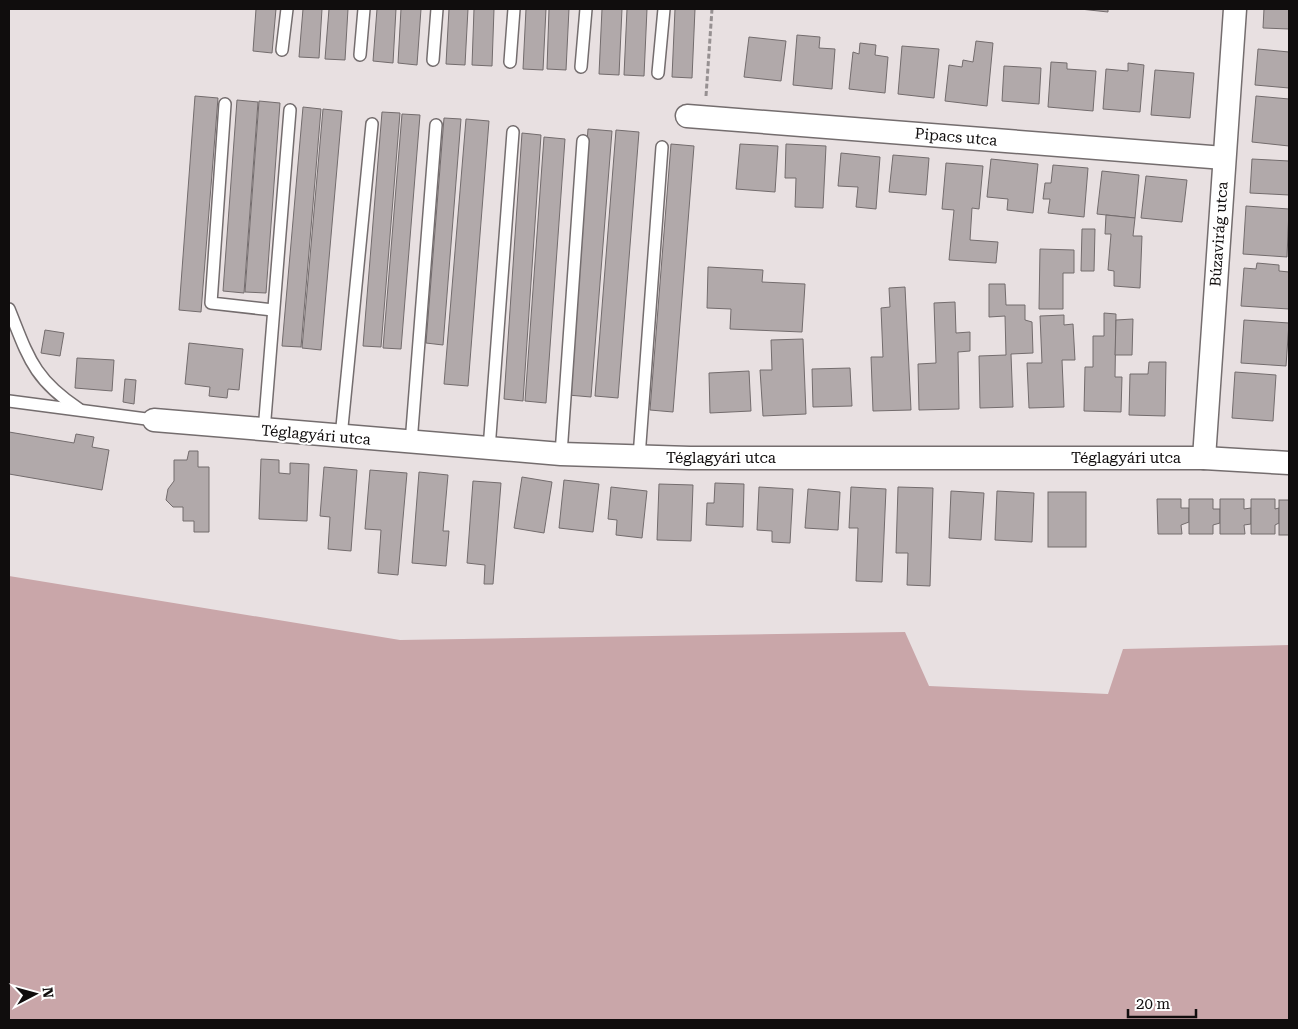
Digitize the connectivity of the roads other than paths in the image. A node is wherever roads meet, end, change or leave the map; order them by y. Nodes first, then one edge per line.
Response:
1 (287, 9) edge
2 (364, 9) edge
3 (437, 9) edge
4 (514, 9) edge
5 (586, 9) edge
6 (664, 9) edge
7 (1236, 9) edge
8 (282, 50) dead end
9 (360, 55) dead end
10 (433, 60) dead end
11 (510, 62) dead end
12 (581, 67) dead end
13 (658, 73) dead end
14 (224, 104) dead end
15 (290, 110) dead end
16 (696, 116) road end
17 (372, 124) dead end
18 (436, 125) dead end
19 (513, 132) dead end
20 (582, 141) dead end
21 (662, 147) dead end
22 (1224, 158) junction
23 (9, 309) edge
24 (273, 310) junction
25 (9, 401) edge
26 (82, 411) junction
27 (154, 420) joint
28 (264, 431) junction
29 (341, 437) junction
30 (411, 443) junction
31 (489, 449) junction
32 (561, 454) junction
33 (639, 457) junction
34 (1204, 458) junction
35 (1289, 463) edge

1 - 8 lane
2 - 9 lane
3 - 10 lane
4 - 11 lane
5 - 12 lane
6 - 13 lane
7 - 22 street, Búzavirág utca
14 - 24 lane
15 - 24 lane
16 - 22 street, Pipacs utca
17 - 29 lane
18 - 30 lane
19 - 31 lane
20 - 32 lane
21 - 33 lane
22 - 34 street, Búzavirág utca
23 - 26 lane
24 - 28 lane
25 - 26 lane
26 - 27 lane
27 - 28 street, Téglagyári utca
28 - 29 street, Téglagyári utca
29 - 30 street, Téglagyári utca
30 - 31 street, Téglagyári utca
31 - 32 street, Téglagyári utca
32 - 33 street, Téglagyári utca
33 - 34 street, Téglagyári utca
34 - 35 street, Téglagyári utca

